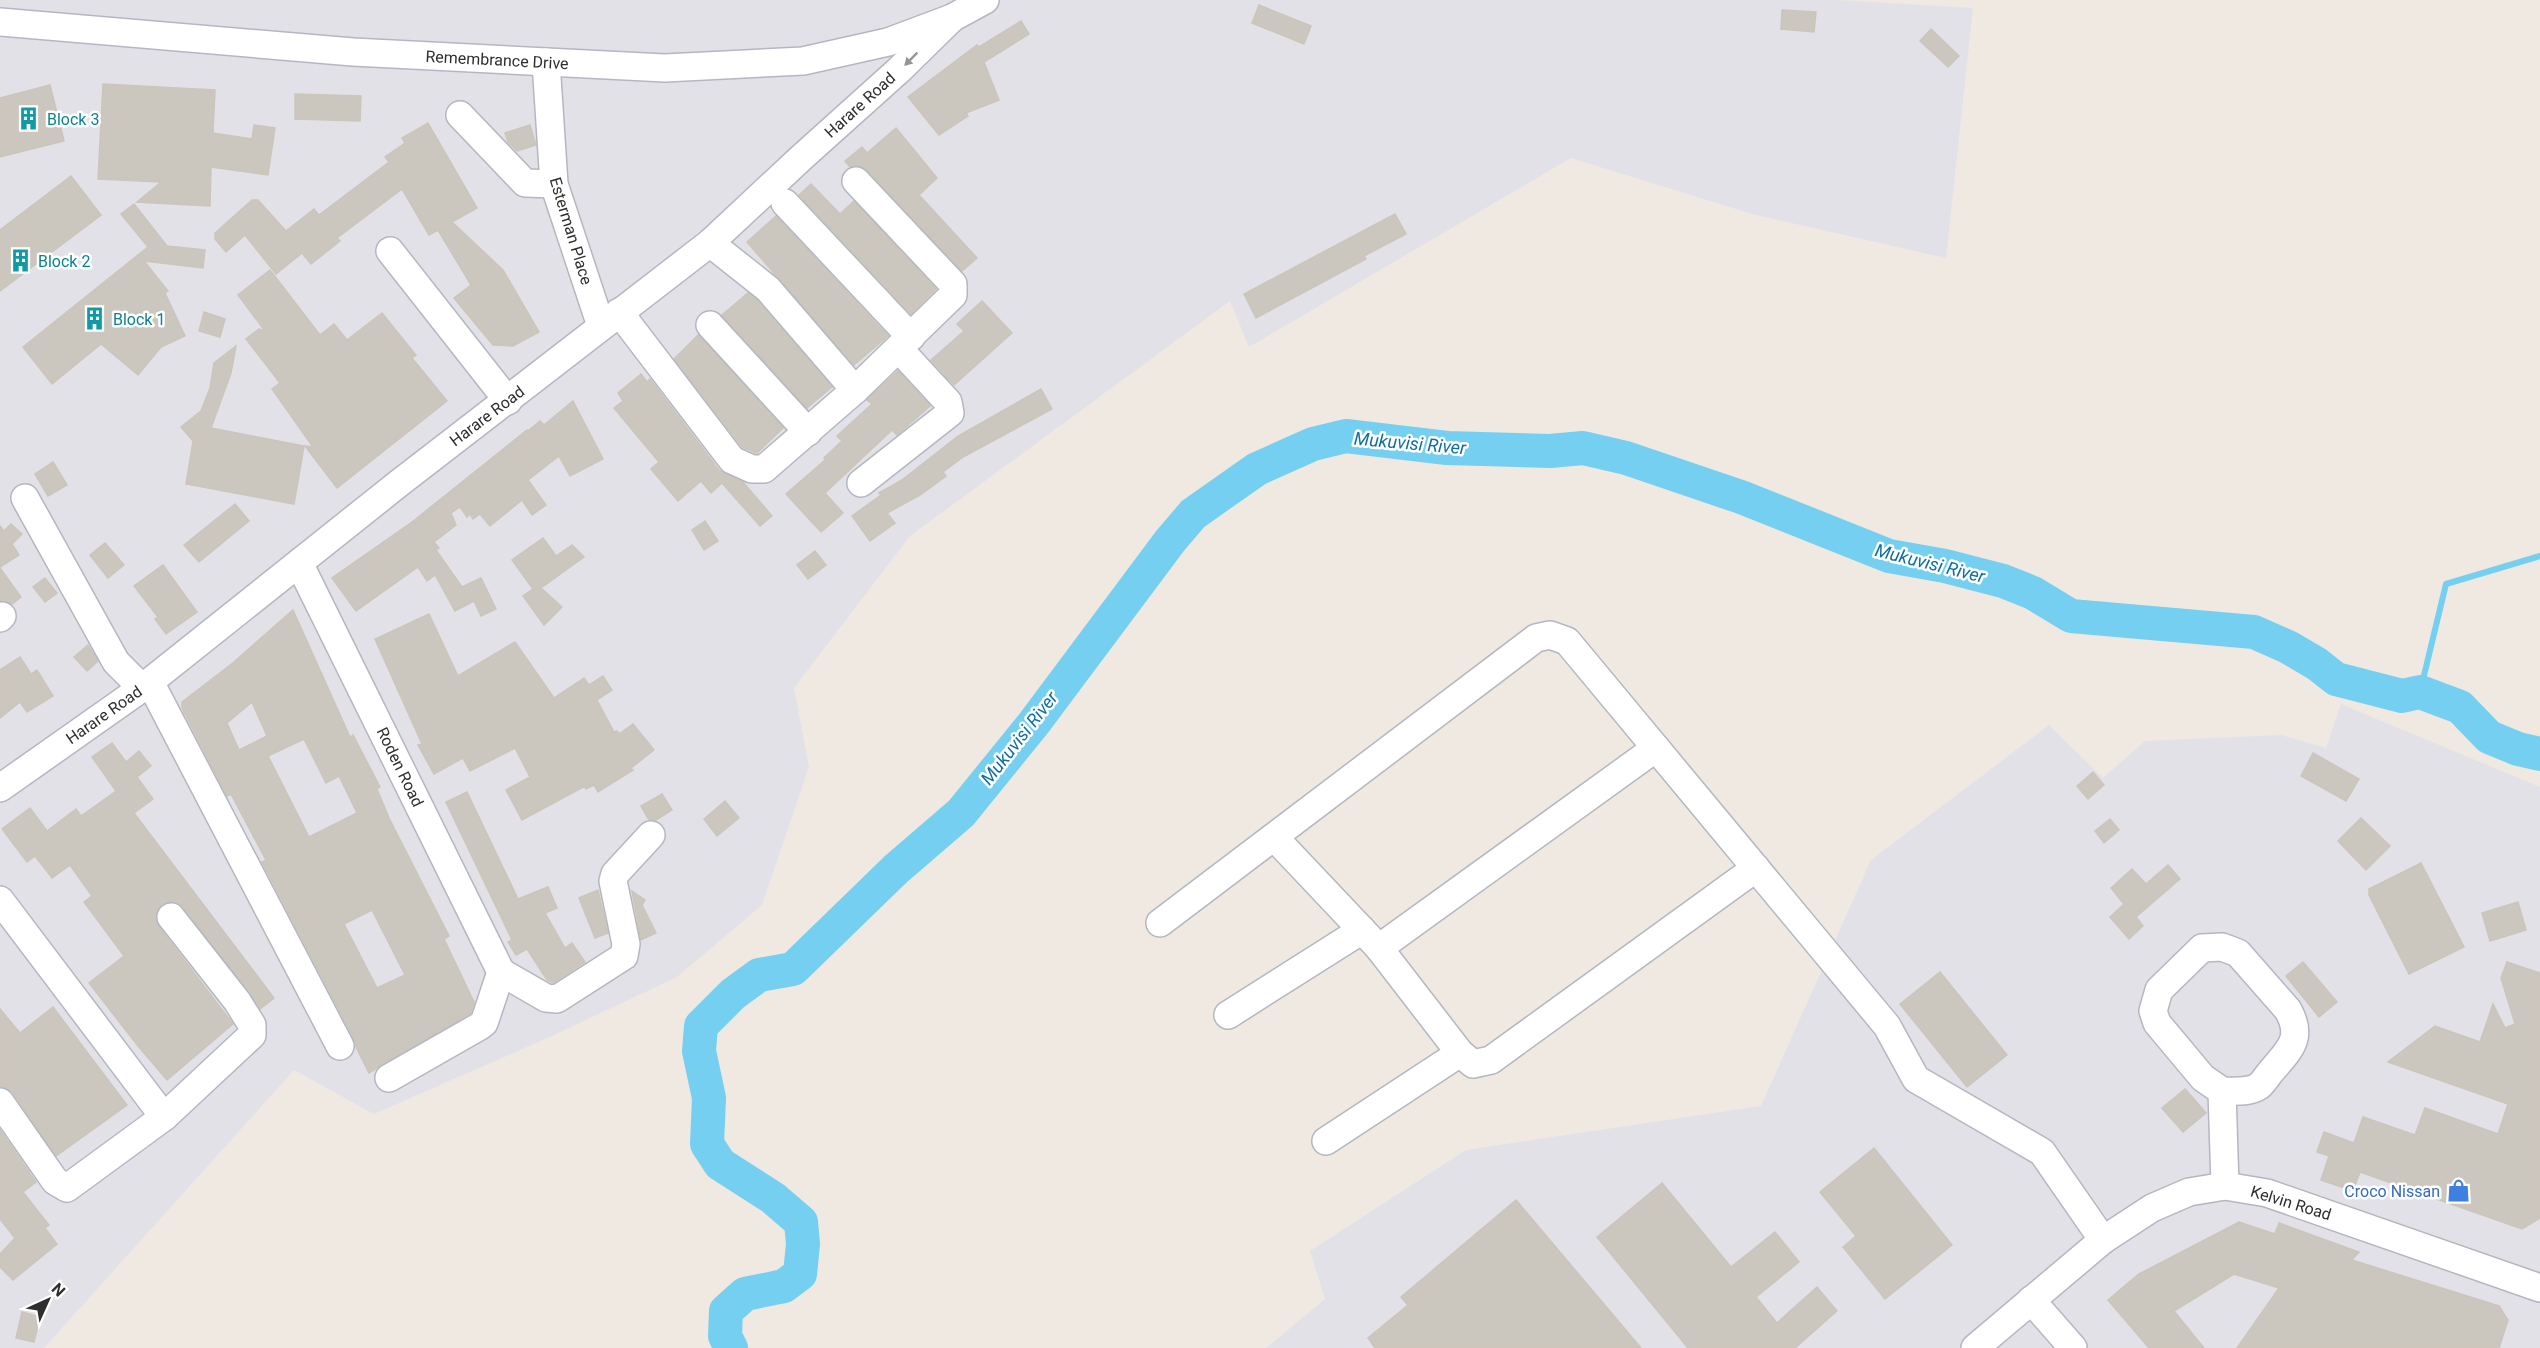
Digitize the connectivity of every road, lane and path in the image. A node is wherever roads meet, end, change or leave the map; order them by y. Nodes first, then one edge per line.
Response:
1 (985, 0) edge
2 (952, 18) junction
3 (0, 22) edge
4 (546, 62) junction
5 (460, 115) dead end
6 (856, 181) dead end
7 (554, 184) junction
8 (785, 203) dead end
9 (710, 243) junction
10 (390, 252) dead end
11 (610, 319) junction
12 (710, 325) dead end
13 (905, 343) junction
14 (855, 390) junction
15 (508, 401) junction
16 (808, 432) junction
17 (861, 483) dead end
18 (25, 498) dead end
19 (299, 563) junction
20 (146, 685) junction
21 (1656, 748) junction
22 (0, 788) edge
23 (651, 835) dead end
24 (1274, 837) junction
25 (1756, 868) junction
26 (0, 900) edge
27 (171, 917) dead end
28 (1160, 923) dead end
29 (1370, 939) junction
30 (501, 972) junction
31 (1228, 1015) dead end
32 (340, 1046) dead end
33 (1460, 1053) junction
34 (389, 1078) dead end
35 (2222, 1091) junction
36 (0, 1102) edge
37 (164, 1117) junction
38 (1326, 1141) dead end
39 (2224, 1186) junction
40 (2103, 1240) junction
41 (2540, 1288) edge
42 (2031, 1300) junction
43 (1975, 1348) edge
44 (2073, 1348) edge

1 - 2 street, Remembrance Drive
2 - 4 street, Remembrance Drive
2 -> 9 street, Harare Road
3 - 4 street, Remembrance Drive
4 - 7 street, Esterman Place
5 - 7 street
6 - 13 street
7 - 11 street, Esterman Place
8 - 13 street
9 - 11 street, Harare Road
9 - 14 street
10 - 15 street
11 - 15 street, Harare Road
11 - 16 street, Esterman Place
12 - 16 street
13 - 14 street
13 - 17 street
14 - 16 street
15 - 19 street, Harare Road
18 - 20 street
19 - 20 street, Harare Road
19 - 30 street, Roden Road
20 - 22 street, Harare Road
20 - 32 street
21 - 24 street
21 - 25 street
21 - 29 street
23 - 30 street
24 - 28 street
24 - 29 street
25 - 33 street
25 - 40 street
26 - 37 street
27 - 37 street
29 - 31 street
29 - 33 street
30 - 34 street
33 - 38 street
35 - 35 street
35 - 39 street
36 - 37 street
39 - 40 street, Kelvin Road
39 - 41 street, Kelvin Road
40 - 42 street, Kelvin Road
42 - 43 street, Kelvin Road
42 - 44 street

